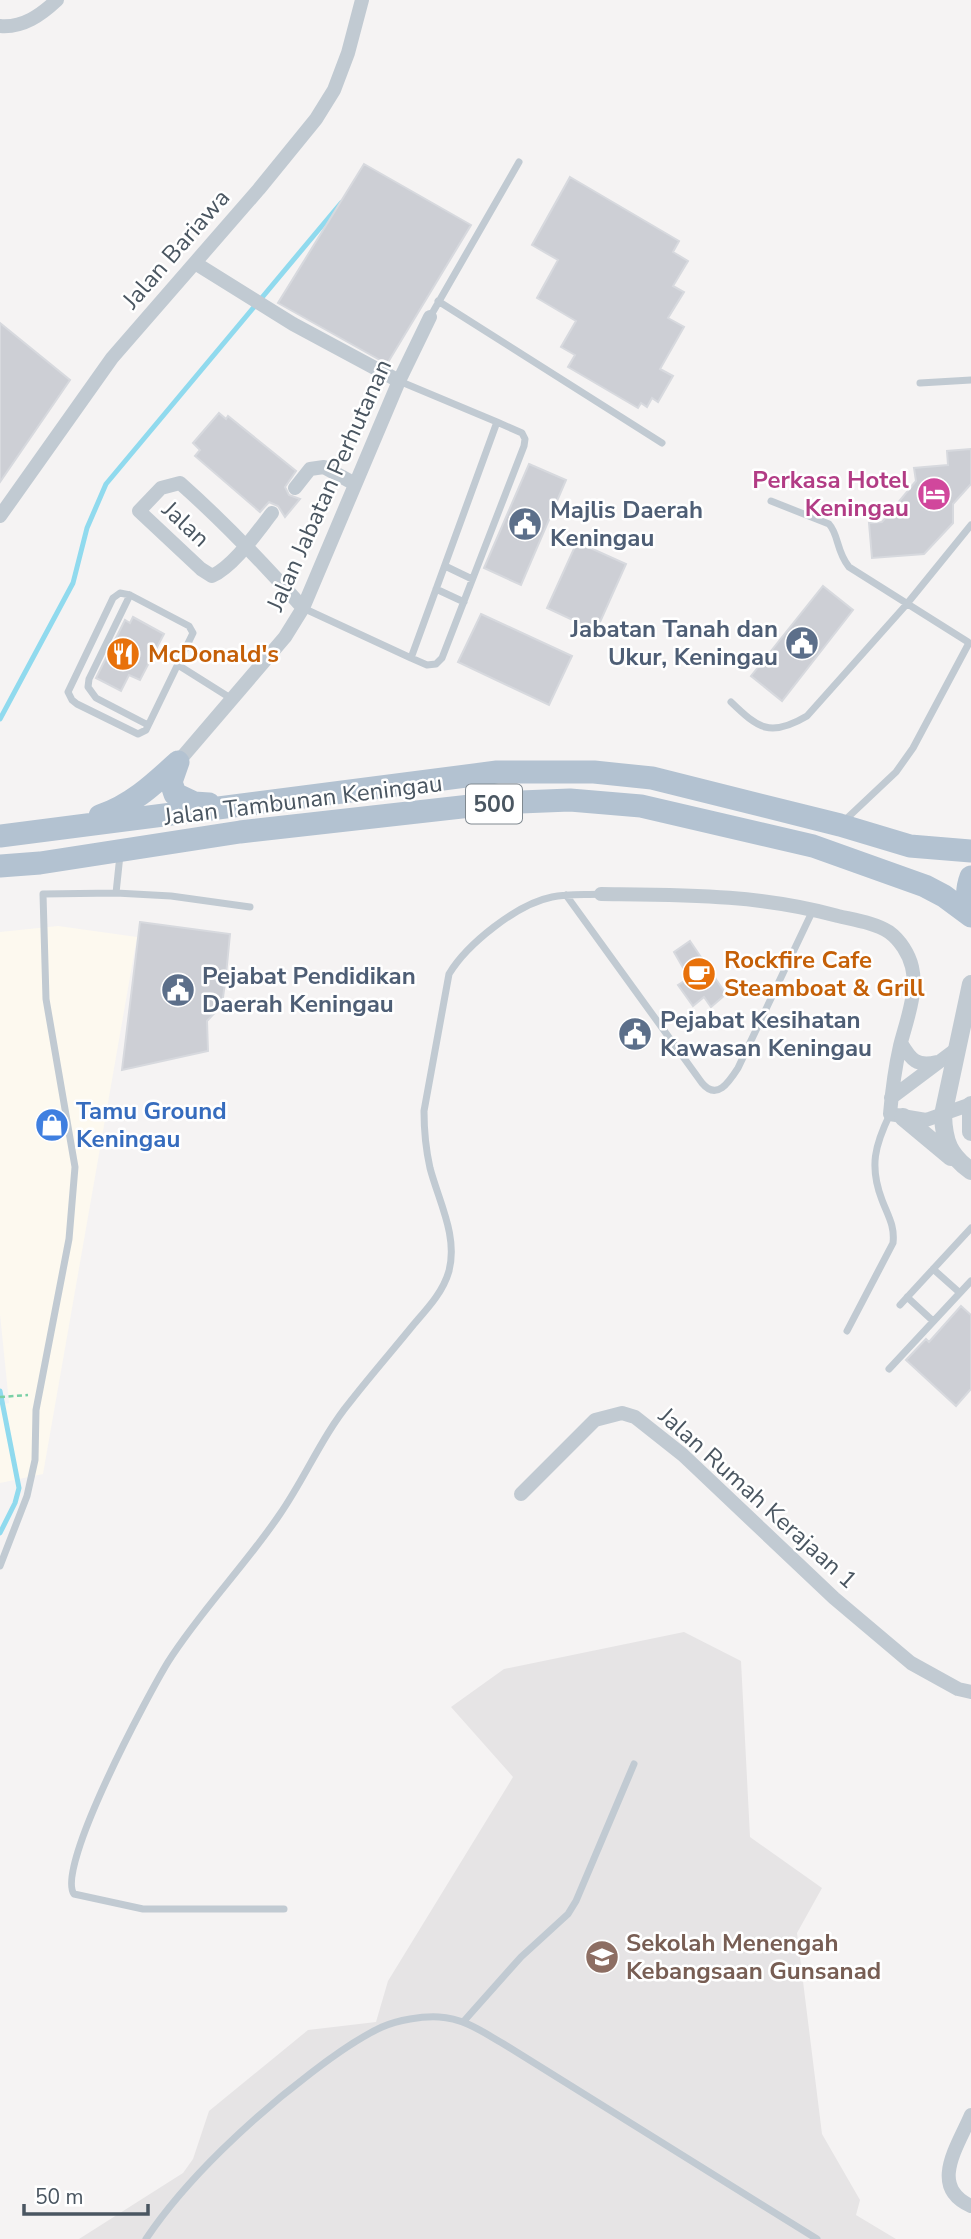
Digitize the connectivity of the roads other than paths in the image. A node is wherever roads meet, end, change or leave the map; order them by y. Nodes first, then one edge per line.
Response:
1 (57, 0) edge
2 (362, 0) edge
3 (0, 26) edge
4 (519, 162) dead end
5 (195, 262) junction
6 (438, 301) junction
7 (430, 317) joint
8 (971, 380) edge
9 (399, 381) junction
10 (920, 383) dead end
11 (497, 422) junction
12 (662, 443) dead end
13 (355, 484) junction
14 (295, 488) dead end
15 (771, 500) dead end
16 (272, 513) dead end
17 (0, 516) edge
18 (971, 525) edge
19 (246, 545) junction
20 (444, 566) junction
21 (472, 579) junction
22 (436, 589) junction
23 (130, 595) junction
24 (464, 602) junction
25 (906, 605) junction
26 (303, 608) junction
27 (969, 643) edge
28 (411, 658) junction
29 (178, 665) junction
30 (232, 699) junction
31 (731, 702) dead end
32 (148, 725) junction
33 (178, 762) junction
34 (230, 806) junction
35 (840, 825) junction
36 (57, 830) junction
37 (0, 836) edge
38 (121, 849) junction
39 (971, 851) edge
40 (0, 866) edge
41 (971, 877) edge
42 (117, 893) junction
43 (601, 894) joint
44 (566, 895) junction
45 (250, 907) dead end
46 (813, 909) junction
47 (971, 916) edge
48 (971, 984) edge
49 (901, 1043) junction
50 (959, 1047) junction
51 (939, 1062) junction
52 (891, 1098) junction
53 (971, 1105) edge
54 (897, 1115) junction
55 (943, 1115) junction
56 (971, 1132) edge
57 (964, 1166) edge
58 (971, 1228) edge
59 (933, 1269) junction
60 (971, 1281) edge
61 (960, 1293) junction
62 (907, 1297) junction
63 (900, 1305) dead end
64 (933, 1321) junction
65 (847, 1331) dead end
66 (889, 1369) dead end
67 (521, 1494) dead end
68 (0, 1566) edge
69 (971, 1692) edge
70 (634, 1763) dead end
71 (284, 1909) dead end
72 (464, 2021) junction
73 (971, 2115) edge
74 (971, 2206) edge
75 (146, 2239) edge
76 (817, 2239) edge

1 - 3 street
2 - 5 street, Jalan Bariawa
4 - 6 lane
5 - 9 street
5 - 17 street, Jalan Bariawa
6 - 7 lane
6 - 12 lane
7 - 9 street, Jalan Jabatan Perhutanan
8 - 10 lane
9 - 11 lane
9 - 13 street, Jalan Jabatan Perhutanan
11 - 20 lane
11 - 21 lane
13 - 14 street
13 - 26 street, Jalan Jabatan Perhutanan
15 - 25 lane
16 - 19 street
18 - 25 lane
19 - 19 street, Jalan
19 - 26 street, Jalan
20 - 21 lane
20 - 22 lane
21 - 24 lane
22 - 24 lane
22 - 28 lane
23 - 29 lane
23 - 32 lane
23 - 32 lane
24 - 28 lane
25 - 27 lane
25 - 31 lane
26 - 28 lane
26 - 30 street, Jalan Jabatan Perhutanan
27 - 35 lane
29 - 30 lane
29 - 32 lane
30 - 33 street, Jalan Jabatan Perhutanan
33 - 34 main road
33 - 36 main road
34 - 35 main road, Jalan Tambunan Keningau / 500
34 - 36 main road, Jalan Tambunan Keningau / 500
35 - 39 main road, Jalan Tambunan Keningau / 500
36 - 37 main road, Jalan Tambunan Keningau / 500
38 - 40 main road, Jalan Tambunan Keningau / 500
38 - 42 lane
38 - 47 main road, Jalan Tambunan Keningau / 500
41 - 47 main road, 500
42 - 45 lane
42 - 68 lane
43 - 44 lane
43 - 46 street
44 - 46 lane
44 - 71 lane
46 - 49 street
48 - 50 street
49 - 51 street
49 - 52 street
50 - 51 street
50 - 55 street
51 - 52 street
52 - 54 street
53 - 55 street
53 - 56 street
54 - 55 street
54 - 57 street
54 - 65 lane
55 - 57 street
58 - 59 lane
59 - 61 lane
59 - 62 lane
60 - 61 lane
61 - 64 lane
62 - 63 lane
62 - 64 lane
64 - 66 lane
67 - 69 street, Jalan Rumah Kerajaan 1
70 - 72 lane
72 - 75 lane
72 - 76 lane
73 - 74 street

